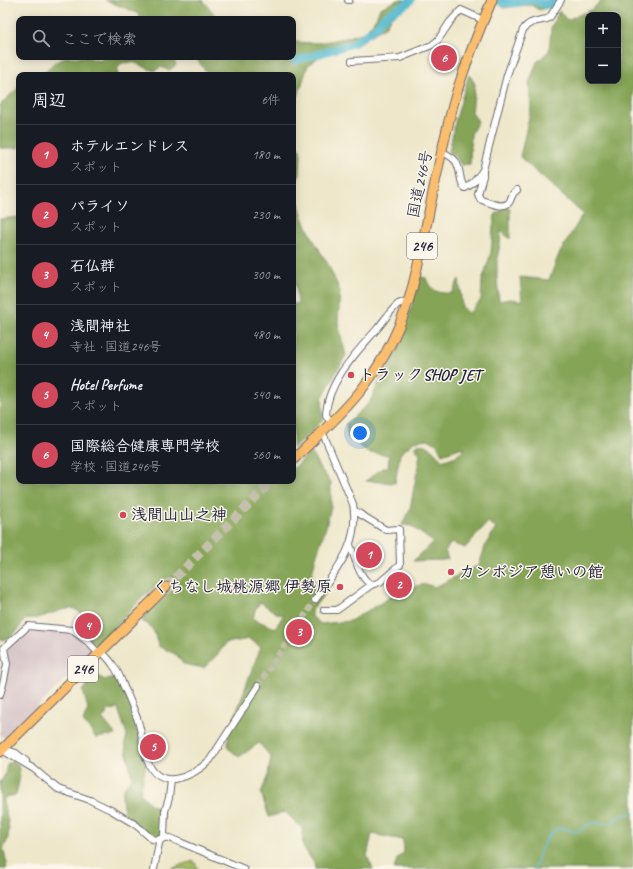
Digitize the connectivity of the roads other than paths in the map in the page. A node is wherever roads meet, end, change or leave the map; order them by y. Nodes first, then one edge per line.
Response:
1 (492, 0) edge
2 (561, 0) edge
3 (483, 20) junction
4 (352, 61) dead end
5 (442, 152) junction
6 (483, 170) junction
7 (517, 190) dead end
8 (409, 300) junction
9 (331, 422) junction
10 (322, 431) junction
11 (296, 457) edge
12 (355, 511) junction
13 (350, 545) junction
14 (371, 585) junction
15 (166, 587) tunnel mouth
16 (315, 600) tunnel mouth
17 (324, 610) dead end
18 (100, 652) junction
19 (258, 686) tunnel mouth
20 (0, 695) edge
21 (4, 751) edge
22 (171, 780) junction
23 (161, 839) junction
24 (154, 869) edge
25 (244, 869) edge

1 - 3 highway, 国道246号 / 246
2 - 6 street
3 - 4 street
3 - 5 highway, 国道246号 / 246
5 - 6 street
5 - 8 highway, 国道246号 / 246
6 - 7 street
8 - 9 highway, 国道246号 / 246
8 - 9 street
9 - 10 highway, 国道246号 / 246
10 - 11 highway, 国道246号 / 246
10 - 12 street
12 - 13 street
12 - 14 street
13 - 14 street
13 - 16 street
14 - 17 street
15 - 18 highway, 246
18 - 20 street
18 - 21 highway, 246
18 - 22 street
19 - 22 street
21 - 23 street
22 - 23 street
23 - 24 street
23 - 25 street

